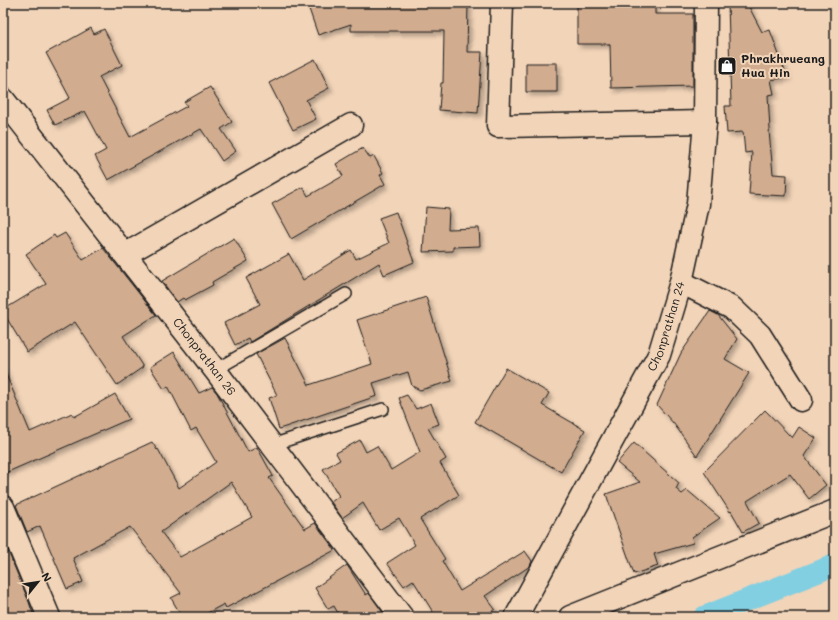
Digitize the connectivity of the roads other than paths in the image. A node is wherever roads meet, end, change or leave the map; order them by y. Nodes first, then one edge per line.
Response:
1 (502, 3) edge
2 (706, 3) edge
3 (3, 98) edge
4 (705, 122) junction
5 (351, 125) dead end
6 (126, 254) junction
7 (681, 282) junction
8 (346, 294) dead end
9 (215, 370) junction
10 (801, 400) dead end
11 (383, 409) dead end
12 (272, 445) junction
13 (3, 507) edge
14 (835, 511) edge
15 (48, 617) edge
16 (402, 617) edge
17 (516, 617) edge
18 (570, 617) edge

1 - 4 street
2 - 4 street, Chonprathan 24
3 - 6 street, Chonprathan 26
4 - 7 street, Chonprathan 24
5 - 6 street
6 - 9 street, Chonprathan 26
7 - 10 street
7 - 17 street, Chonprathan 24
8 - 9 lane
9 - 12 street, Chonprathan 26
11 - 12 lane
12 - 16 street, Chonprathan 26
13 - 15 street
14 - 18 street

